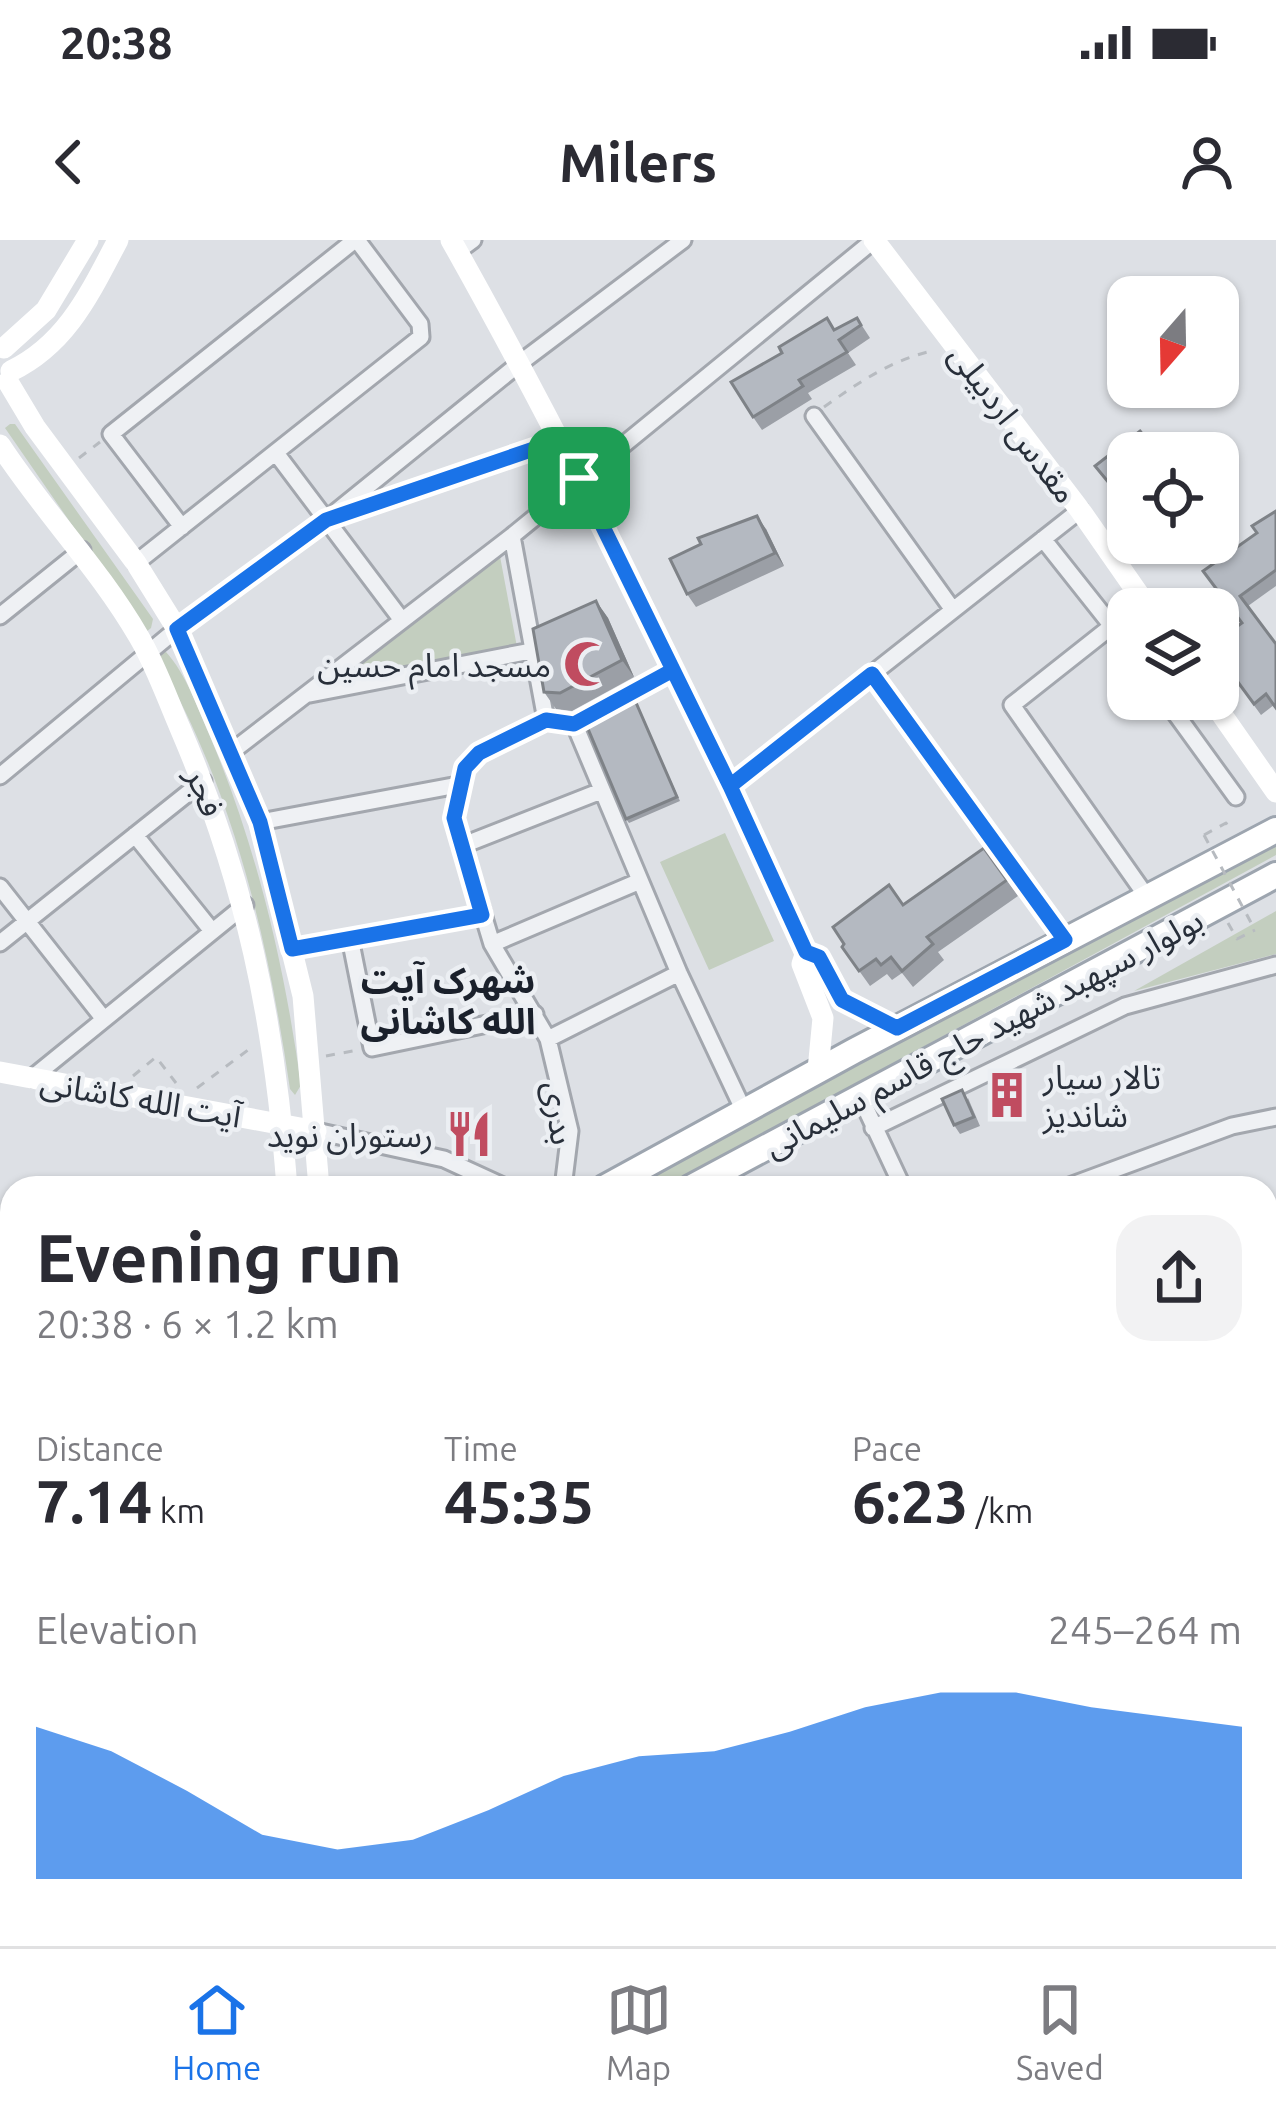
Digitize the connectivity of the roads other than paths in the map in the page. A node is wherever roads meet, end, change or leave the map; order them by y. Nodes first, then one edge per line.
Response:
1 (118, 240) edge
2 (356, 240) edge
3 (683, 240) edge
4 (874, 240) edge
5 (87, 242) edge
6 (460, 244) edge
7 (106, 261) junction
8 (2, 346) edge
9 (520, 363) junction
10 (6, 382) edge
11 (814, 416) road end
12 (560, 440) junction
13 (2, 452) edge
14 (276, 453) junction
15 (579, 478) junction
16 (1080, 510) junction
17 (326, 520) junction
18 (182, 527) junction
19 (512, 536) junction
20 (1043, 539) junction
21 (82, 550) junction
22 (136, 563) junction
23 (1134, 588) edge
24 (953, 610) junction
25 (0, 616) edge
26 (400, 619) junction
27 (1107, 620) edge
28 (177, 629) junction
29 (1107, 630) edge
30 (531, 651) junction
31 (148, 653) junction
32 (673, 670) junction
33 (872, 674) junction
34 (304, 695) junction
35 (546, 720) junction
36 (1180, 720) edge
37 (1226, 720) edge
38 (574, 724) junction
39 (230, 753) junction
40 (0, 776) edge
41 (203, 781) junction
42 (458, 785) junction
43 (730, 786) junction
44 (601, 791) junction
45 (1276, 792) edge
46 (1236, 797) dead end
47 (260, 822) junction
48 (1276, 830) edge
49 (135, 835) junction
50 (461, 846) junction
51 (1276, 875) edge
52 (640, 881) junction
53 (0, 887) edge
54 (1147, 897) junction
55 (245, 905) junction
56 (482, 915) junction
57 (27, 922) junction
58 (212, 931) junction
59 (350, 938) junction
60 (1065, 940) junction
61 (0, 943) edge
62 (492, 944) junction
63 (292, 949) junction
64 (806, 952) junction
65 (1276, 964) edge
66 (680, 973) junction
67 (535, 1014) junction
68 (104, 1018) junction
69 (897, 1028) junction
70 (548, 1039) junction
71 (818, 1070) junction
72 (0, 1072) edge
73 (32, 1078) junction
74 (860, 1096) junction
75 (744, 1111) junction
76 (1276, 1117) edge
77 (282, 1124) junction
78 (873, 1128) junction
79 (316, 1131) junction
80 (285, 1176) edge
81 (318, 1176) edge
82 (480, 1176) edge
83 (564, 1176) edge
84 (626, 1176) edge
85 (712, 1176) edge
86 (897, 1176) edge
87 (1101, 1176) edge

1 - 7 main road
2 - 14 street
2 - 18 street
3 - 9 street
4 - 15 street
4 - 16 main road, مقدس اردبیلی
5 - 7 main road
5 - 8 main road
6 - 9 main road
7 - 10 main road
8 - 10 main road, فجر
9 - 12 main road
9 - 17 street
10 - 22 main road, فجر
11 - 24 street
12 - 15 main road
12 - 17 street
13 - 21 main road, فجر
14 - 17 street
14 - 18 street
15 - 19 street
15 - 32 main road
16 - 20 street
16 - 23 main road, مقدس اردبیلی
17 - 26 street
17 - 28 street
18 - 22 street
19 - 26 street
19 - 30 street
20 - 24 street
20 - 27 street
21 - 25 street
21 - 31 main road, فجر
22 - 28 main road, فجر
24 - 33 street
26 - 34 street
28 - 31 street
28 - 39 main road, فجر
29 - 54 street
30 - 34 street
30 - 35 street
31 - 40 street
31 - 41 main road, فجر
32 - 38 street
32 - 43 main road
33 - 43 street
33 - 60 street
34 - 39 street
35 - 38 street
35 - 42 street
36 - 46 street
37 - 45 main road
38 - 44 street
39 - 47 main road, فجر
41 - 49 street
41 - 55 main road, فجر
42 - 47 street
42 - 50 street, بدری
43 - 64 main road
44 - 50 street
44 - 52 street
47 - 63 main road, فجر
48 - 54 main road, بولوار سپهبد شهید حاج قاسم سلیمانی
49 - 57 street
49 - 58 street
50 - 56 street, بدری
51 - 74 main road, بولوار سپهبد شهید حاج قاسم سلیمانی
52 - 62 street
52 - 66 street
53 - 57 street
54 - 60 main road, بولوار سپهبد شهید حاج قاسم سلیمانی
55 - 58 street
55 - 77 main road, فجر
56 - 59 street
56 - 62 street, بدری
57 - 61 street
57 - 68 street
58 - 68 street
59 - 63 street
59 - 67 street
60 - 69 main road, بولوار سپهبد شهید حاج قاسم سلیمانی
62 - 67 street, بدری
63 - 79 main road, فجر
64 - 69 main road
64 - 71 main road
65 - 78 street
66 - 70 street
66 - 75 street
67 - 70 street, بدری
68 - 73 street
69 - 71 main road, بولوار سپهبد شهید حاج قاسم سلیمانی
70 - 83 street, بدری
71 - 75 main road, بولوار سپهبد شهید حاج قاسم سلیمانی
72 - 73 main road, آیت الله کاشانی
73 - 77 main road, آیت الله کاشانی
74 - 78 street
74 - 85 main road, بولوار سپهبد شهید حاج قاسم سلیمانی
75 - 84 main road, بولوار سپهبد شهید حاج قاسم سلیمانی
76 - 87 street
77 - 79 main road, آیت الله کاشانی
77 - 80 main road, فجر
78 - 86 street
79 - 81 main road, فجر
79 - 82 street

